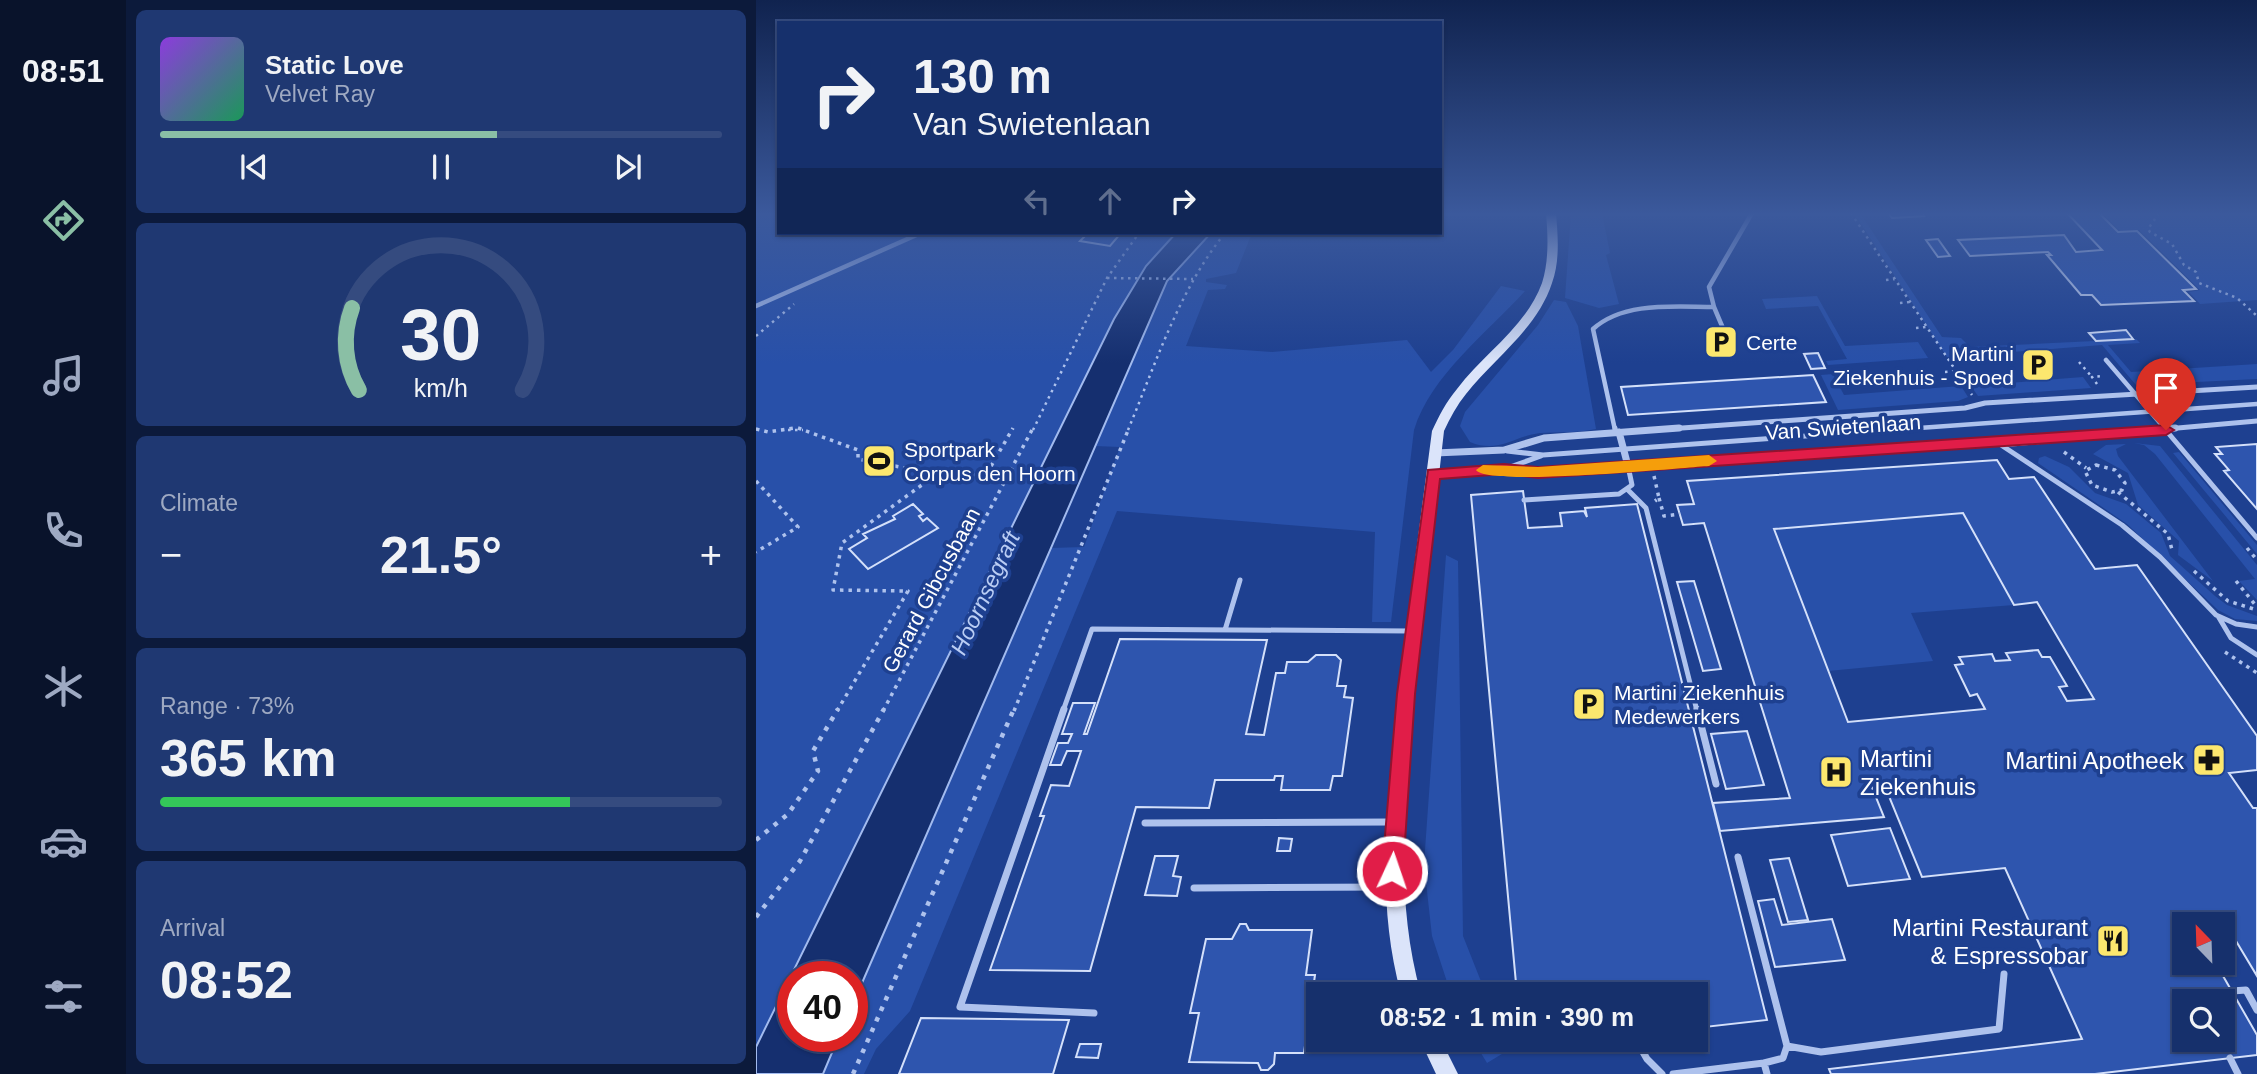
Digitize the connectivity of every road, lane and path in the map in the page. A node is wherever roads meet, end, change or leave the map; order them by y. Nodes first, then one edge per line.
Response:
1 (854, 263) edge
2 (1118, 263) edge
3 (1202, 263) edge
4 (1551, 263) edge
5 (1723, 263) edge
6 (1884, 263) edge
7 (2183, 263) edge
8 (1107, 278) junction
9 (1193, 279) junction
10 (1895, 279) junction
11 (1886, 280) dead end
12 (798, 288) junction
13 (1910, 302) junction
14 (1900, 303) dead end
15 (756, 306) edge
16 (1714, 307) junction
17 (2256, 315) edge
18 (1926, 327) junction
19 (1916, 328) dead end
20 (756, 336) edge
21 (1733, 352) dead end
22 (2106, 360) dead end
23 (2079, 362) dead end
24 (1959, 371) junction
25 (1945, 372) dead end
26 (2118, 375) junction
27 (2092, 377) junction
28 (2257, 387) edge
29 (2101, 389) dead end
30 (2135, 393) junction
31 (1974, 400) dead end
32 (2257, 404) edge
33 (2152, 412) junction
34 (2257, 421) edge
35 (1013, 428) dead end
36 (756, 429) edge
37 (2166, 430) junction
38 (1618, 433) junction
39 (2054, 440) junction
40 (1995, 442) junction
41 (1504, 450) junction
42 (1623, 450) junction
43 (1436, 453) junction
44 (1544, 455) junction
45 (1653, 465) junction
46 (1628, 466) junction
47 (2086, 468) junction
48 (1504, 469) junction
49 (937, 474) junction
50 (1433, 474) junction
51 (756, 481) edge
52 (1628, 490) junction
53 (2118, 492) junction
54 (1659, 498) junction
55 (1524, 500) dead end
56 (1646, 508) junction
57 (1680, 514) dead end
58 (2257, 538) edge
59 (756, 552) edge
60 (2174, 556) dead end
61 (2191, 569) dead end
62 (1240, 580) dead end
63 (2236, 581) dead end
64 (2257, 609) edge
65 (2218, 616) junction
66 (2257, 627) edge
67 (1226, 630) junction
68 (1413, 631) junction
69 (2221, 646) dead end
70 (2257, 655) edge
71 (2257, 673) edge
72 (1716, 784) dead end
73 (1395, 822) junction
74 (1145, 823) dead end
75 (756, 840) edge
76 (1738, 857) dead end
77 (1392, 887) junction
78 (1194, 888) dead end
79 (756, 917) edge
80 (2004, 974) dead end
81 (1407, 982) edge
82 (2235, 992) edge
83 (2257, 1010) edge
84 (1094, 1013) dead end
85 (1787, 1046) junction
86 (1436, 1052) edge
87 (1642, 1052) edge
88 (2230, 1058) dead end
89 (1764, 1063) junction
90 (853, 1074) edge
91 (1447, 1074) edge
92 (1662, 1074) edge
93 (1673, 1074) edge
94 (1767, 1074) edge
95 (2238, 1074) edge

1 - 12 lane
2 - 8 path, Gerard Gibcusbaan
3 - 9 path
4 - 43 street
5 - 16 lane
6 - 10 path
7 - 17 path
8 - 9 path
8 - 79 path, Gerard Gibcusbaan
9 - 90 path
10 - 11 path
10 - 13 path
12 - 15 lane
12 - 20 path
13 - 14 path
13 - 18 path
16 - 21 lane
16 - 38 lane
18 - 19 path
18 - 24 path
22 - 26 lane
23 - 27 path
24 - 25 path
24 - 31 path
26 - 27 path
26 - 30 lane
27 - 29 path
28 - 30 street, Van Swietenlaan
30 - 33 lane
30 - 38 street, Van Swietenlaan
32 - 33 lane, Van Swietenlaan
33 - 37 lane
33 - 42 lane, Van Swietenlaan
34 - 37 street, Van Swietenlaan
35 - 49 path
36 - 49 path
37 - 39 street, Van Swietenlaan
37 - 58 lane
38 - 41 street, Van Swietenlaan
38 - 42 street
39 - 40 street, Van Swietenlaan
39 - 47 path
40 - 45 street, Van Swietenlaan
40 - 65 lane
41 - 43 street, Van Swietenlaan
41 - 44 lane
42 - 44 lane, Van Swietenlaan
42 - 46 street
43 - 50 street
44 - 48 lane
45 - 46 street, Van Swietenlaan
45 - 54 path
46 - 48 street, Van Swietenlaan
46 - 52 lane
47 - 53 path
47 - 53 path
48 - 50 street, Van Swietenlaan
49 - 75 path
50 - 68 street
51 - 59 path
52 - 55 lane
52 - 56 lane
53 - 60 path
54 - 56 path
54 - 57 path
56 - 72 lane
61 - 64 path
62 - 67 lane
63 - 64 path
65 - 66 lane
65 - 70 lane
67 - 68 lane
67 - 84 lane
68 - 73 street
69 - 71 path
73 - 74 lane
73 - 77 street
76 - 85 lane
77 - 78 lane
77 - 81 street
80 - 85 lane
82 - 83 lane
85 - 89 lane
86 - 91 street
87 - 92 lane
88 - 95 lane
89 - 93 lane
89 - 94 lane

